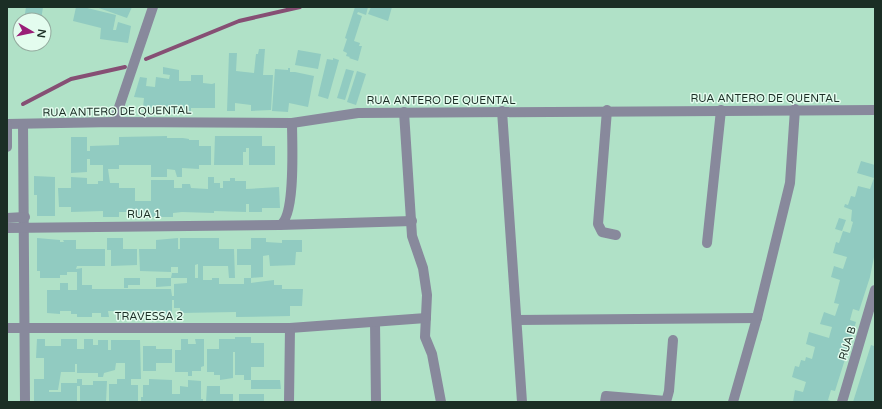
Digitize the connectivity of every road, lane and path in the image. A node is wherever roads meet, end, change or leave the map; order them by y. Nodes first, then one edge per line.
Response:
1 (153, 7) edge
2 (795, 109) junction
3 (607, 110) junction
4 (721, 110) junction
5 (875, 110) edge
6 (404, 112) junction
7 (502, 112) junction
8 (114, 122) junction
9 (292, 123) junction
10 (7, 124) edge
11 (23, 124) junction
12 (7, 147) edge
13 (7, 218) edge
14 (412, 221) junction
15 (25, 222) junction
16 (280, 225) junction
17 (7, 228) edge
18 (616, 235) dead end
19 (706, 243) dead end
20 (875, 290) edge
21 (426, 318) junction
22 (758, 318) junction
23 (517, 320) junction
24 (375, 322) junction
25 (25, 327) junction
26 (7, 328) edge
27 (290, 328) junction
28 (673, 340) dead end
29 (666, 401) edge
30 (25, 402) edge
31 (289, 402) edge
32 (376, 402) edge
33 (441, 402) edge
34 (522, 402) edge
35 (605, 402) edge
36 (733, 402) edge
37 (842, 402) edge

1 - 8 street
2 - 4 street, RUA ANTERO DE QUENTAL
2 - 5 street, RUA ANTERO DE QUENTAL
2 - 22 street
3 - 4 street, RUA ANTERO DE QUENTAL
3 - 7 street, RUA ANTERO DE QUENTAL
3 - 18 street
4 - 19 street
6 - 7 street, RUA ANTERO DE QUENTAL
6 - 9 street, RUA ANTERO DE QUENTAL
6 - 14 street
7 - 23 street
8 - 9 street, RUA ANTERO DE QUENTAL
8 - 11 street, RUA ANTERO DE QUENTAL
9 - 16 street
10 - 11 street, RUA ANTERO DE QUENTAL
10 - 12 street
11 - 15 street
13 - 15 street, RUA 1
14 - 16 street, RUA 1
14 - 21 street
15 - 16 street, RUA 1
15 - 17 street, RUA 1
15 - 25 street
20 - 37 street, RUA B
21 - 24 street, TRAVESSA 2
21 - 33 street
22 - 23 street
22 - 36 street
23 - 34 street
24 - 27 street, TRAVESSA 2
24 - 32 street
25 - 26 street, TRAVESSA 2
25 - 27 street, TRAVESSA 2
25 - 30 street
27 - 31 street
28 - 29 street
29 - 35 street

